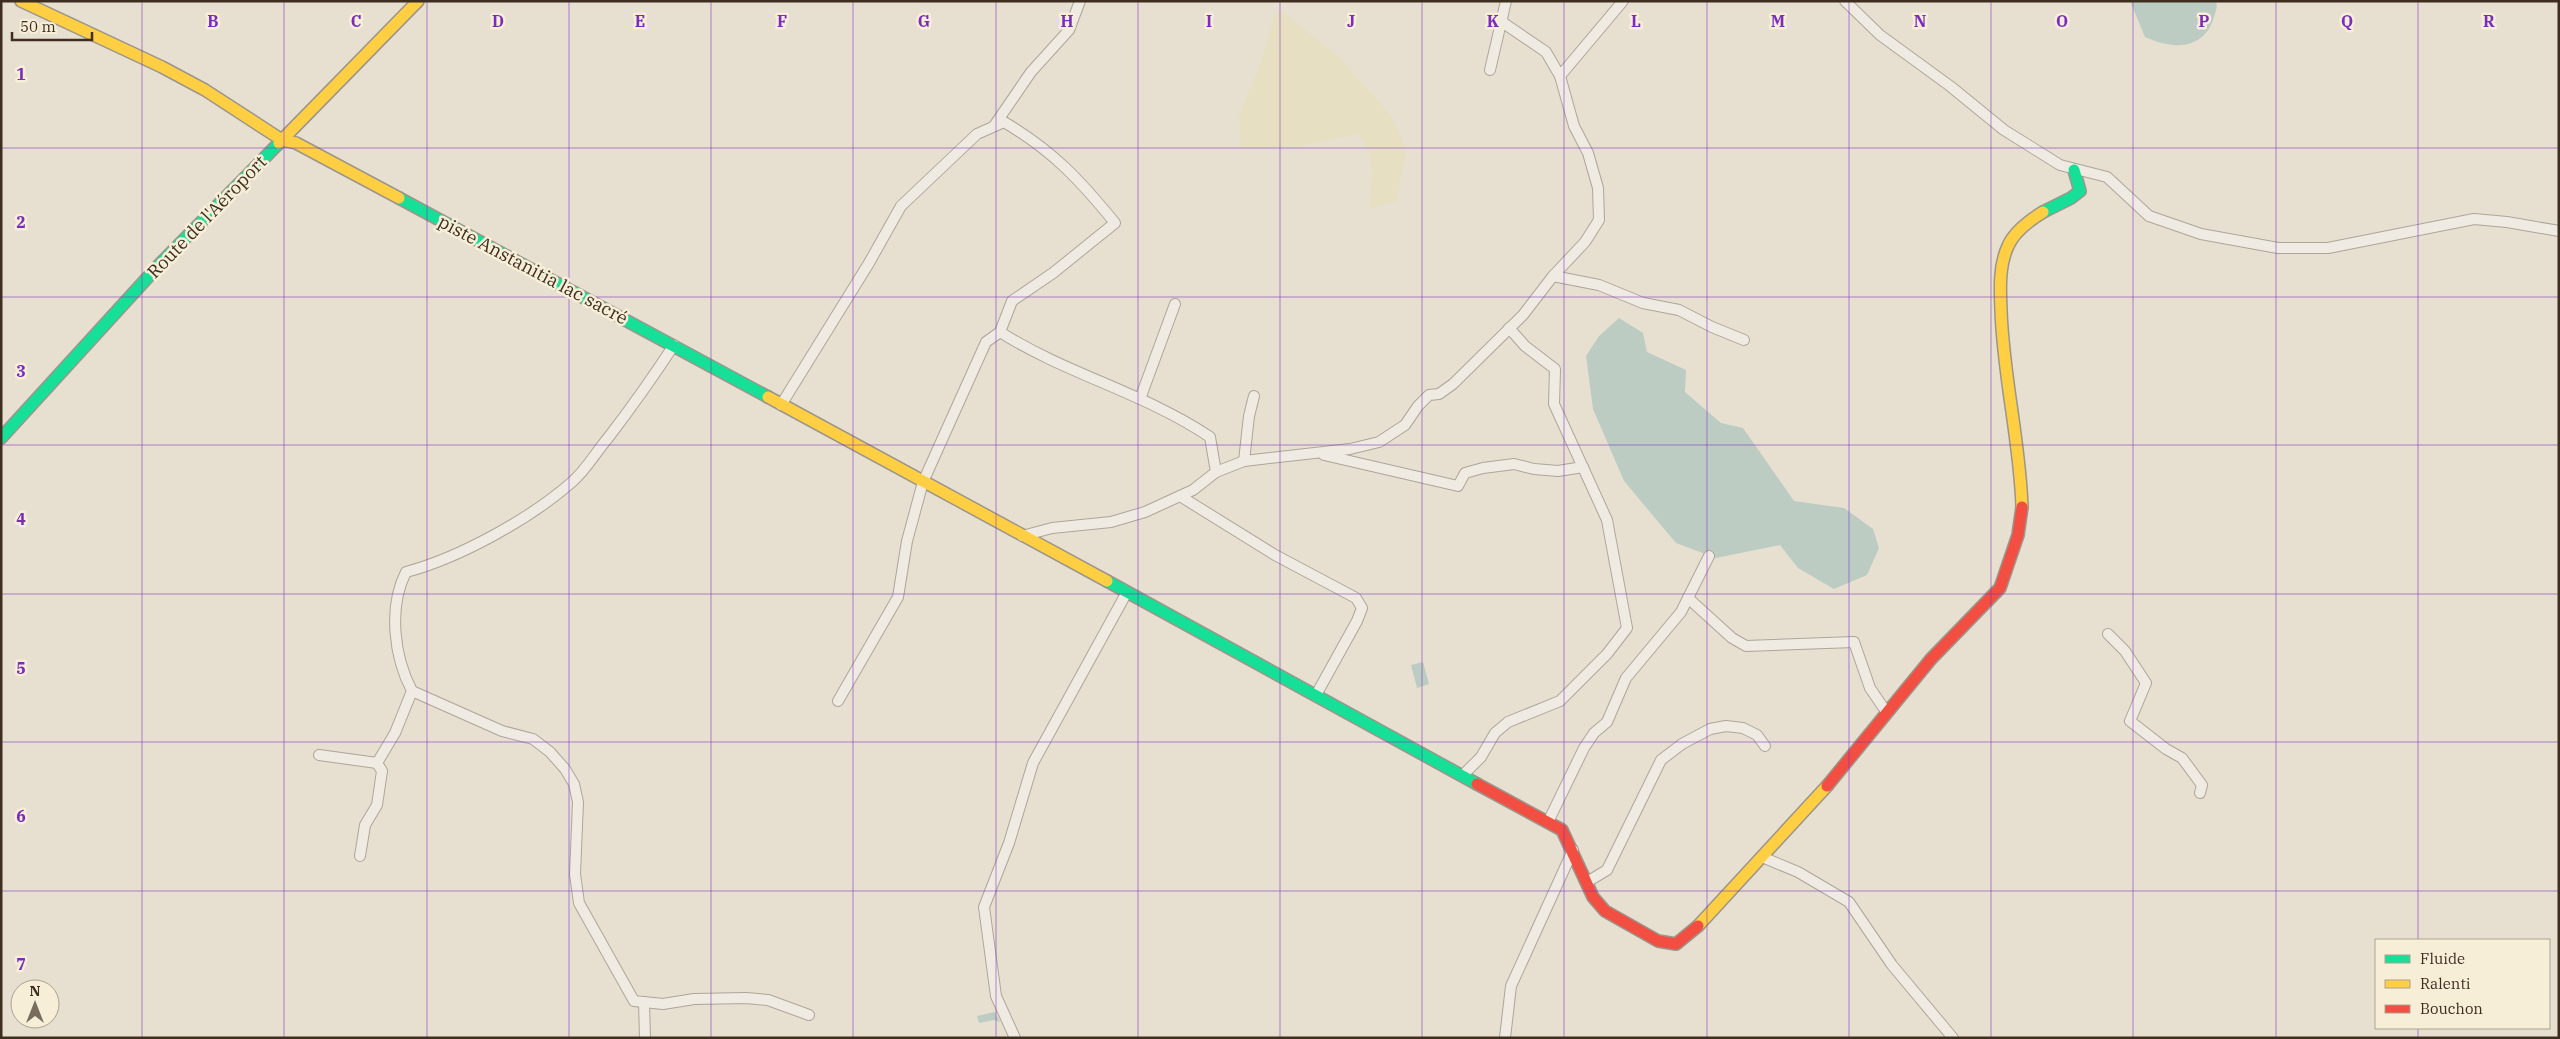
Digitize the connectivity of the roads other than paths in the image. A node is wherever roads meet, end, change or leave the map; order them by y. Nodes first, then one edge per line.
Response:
1 (21, 1) edge
2 (418, 1) edge
3 (1080, 1) edge
4 (1506, 1) edge
5 (1623, 1) edge
6 (1845, 1) edge
7 (1502, 22) junction
8 (1490, 70) dead end
9 (1560, 76) junction
10 (994, 126) junction
11 (282, 140) junction
12 (2074, 170) junction
13 (2559, 231) edge
14 (1552, 276) junction
15 (1175, 304) dead end
16 (1509, 328) junction
17 (1000, 332) junction
18 (1744, 340) dead end
19 (674, 345) junction
20 (1254, 396) dead end
21 (1140, 399) junction
22 (781, 405) junction
23 (1, 438) edge
24 (1316, 453) junction
25 (1244, 462) junction
26 (1583, 467) junction
27 (1216, 472) junction
28 (923, 482) junction
29 (1180, 496) junction
30 (1022, 536) junction
31 (1709, 556) dead end
32 (1127, 592) junction
33 (1688, 598) junction
34 (2108, 634) dead end
35 (412, 691) junction
36 (1316, 696) junction
37 (838, 701) dead end
38 (1887, 713) junction
39 (1764, 746) dead end
40 (318, 755) dead end
41 (377, 763) junction
42 (1462, 776) junction
43 (2200, 793) dead end
44 (1548, 822) junction
45 (1573, 850) junction
46 (360, 856) dead end
47 (1762, 857) junction
48 (1587, 882) junction
49 (644, 1002) junction
50 (809, 1015) dead end
51 (645, 1038) edge
52 (1015, 1038) edge
53 (1505, 1038) edge
54 (1953, 1038) edge

1 - 11 street, piste Anstanitia lac sacré
2 - 11 street, Route de l'Aéroport
3 - 10 street
4 - 7 street
5 - 9 street
6 - 12 street
7 - 8 street
7 - 9 street
9 - 14 street
10 - 17 street
10 - 22 street
11 - 19 street, piste Anstanitia lac sacré
11 - 23 street, Route de l'Aéroport
12 - 13 street
12 - 38 street
14 - 16 street
14 - 18 street
15 - 21 street
16 - 24 street
16 - 26 street
17 - 21 street
17 - 28 street
19 - 22 street, piste Anstanitia lac sacré
19 - 35 street
20 - 25 street
21 - 27 street
22 - 28 street, piste Anstanitia lac sacré
24 - 25 street
24 - 26 street
25 - 27 street
26 - 42 street
27 - 29 street
28 - 30 street, piste Anstanitia lac sacré
28 - 37 street
29 - 30 street
29 - 36 street
30 - 32 street, piste Anstanitia lac sacré
31 - 33 street
32 - 36 street, piste Anstanitia lac sacré
32 - 52 street
33 - 38 street
33 - 44 street
34 - 43 street
35 - 41 street
35 - 49 street
36 - 42 street, piste Anstanitia lac sacré
38 - 47 street
39 - 48 street
40 - 41 street
41 - 46 street
42 - 44 street, piste Anstanitia lac sacré
44 - 45 street, piste Anstanitia lac sacré
45 - 48 street, piste Anstanitia lac sacré
45 - 53 street
47 - 48 street, piste Anstanitia lac sacré
47 - 54 street
49 - 50 street
49 - 51 street

